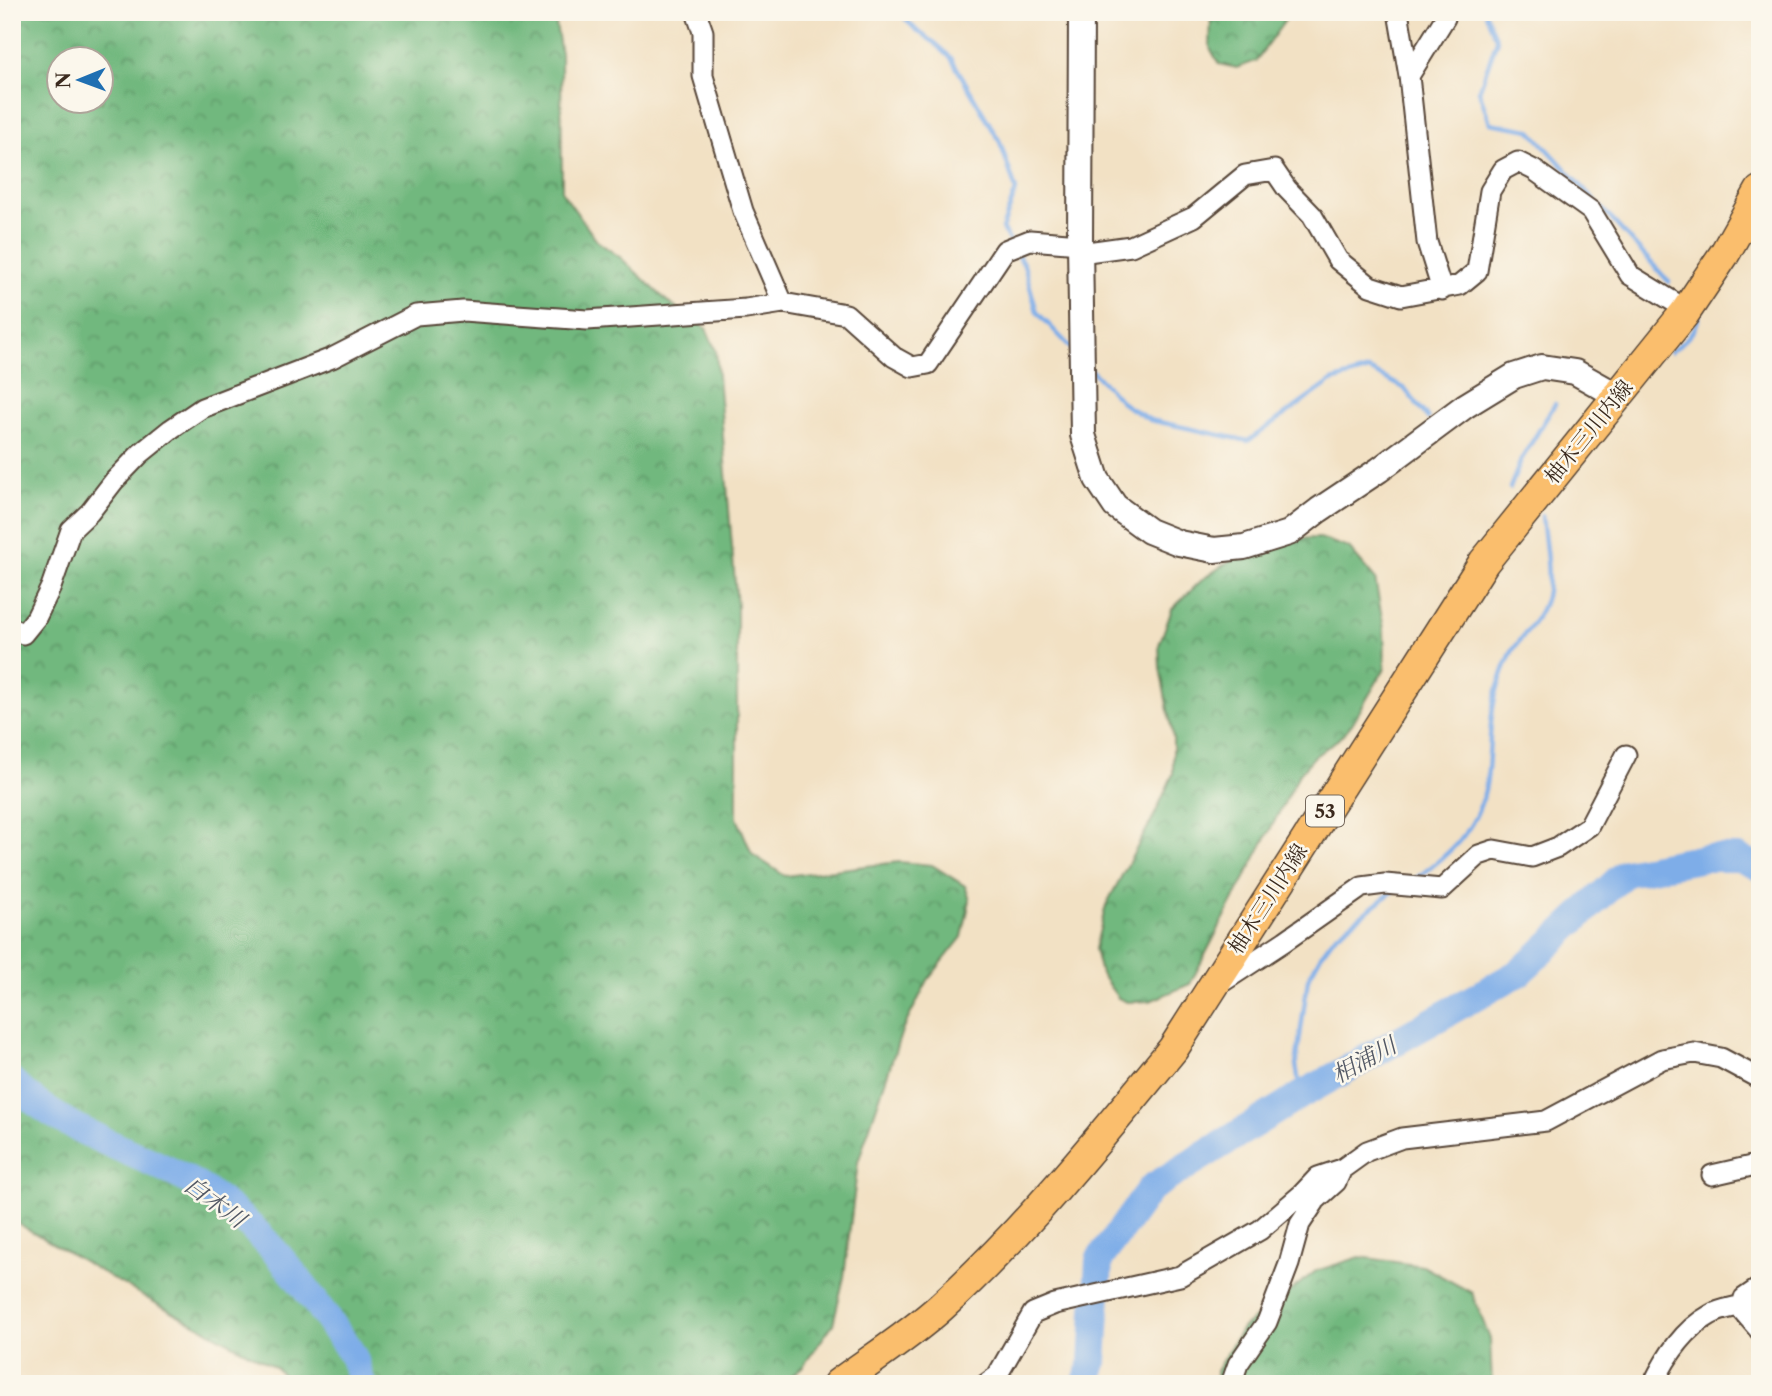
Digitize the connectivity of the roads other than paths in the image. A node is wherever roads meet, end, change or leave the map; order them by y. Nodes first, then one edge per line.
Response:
1 (696, 12) edge
2 (1081, 12) edge
3 (1398, 12) edge
4 (1446, 12) edge
5 (1409, 76) junction
6 (1760, 191) edge
7 (1080, 249) junction
8 (1441, 290) junction
9 (783, 303) junction
10 (1687, 310) junction
11 (1618, 396) junction
12 (12, 628) edge
13 (1626, 755) dead end
14 (1211, 989) junction
15 (1760, 1079) edge
16 (1760, 1164) edge
17 (1342, 1169) junction
18 (1712, 1175) dead end
19 (1760, 1287) edge
20 (1742, 1305) junction
21 (1760, 1331) edge
22 (838, 1384) edge
23 (986, 1384) edge
24 (1231, 1384) edge
25 (1653, 1384) edge

1 - 9 street
2 - 7 street
3 - 5 street
4 - 5 street
5 - 8 street
6 - 10 main road, 柚木三川内線 / 53
7 - 8 street
7 - 9 street
7 - 11 street
8 - 10 street
9 - 12 street
10 - 11 main road, 柚木三川内線 / 53
11 - 14 main road, 柚木三川内線 / 53
13 - 14 street
14 - 22 main road, 柚木三川内線 / 53
15 - 17 street
16 - 18 street
17 - 23 street
17 - 24 street
19 - 20 street
20 - 21 street
20 - 25 street

